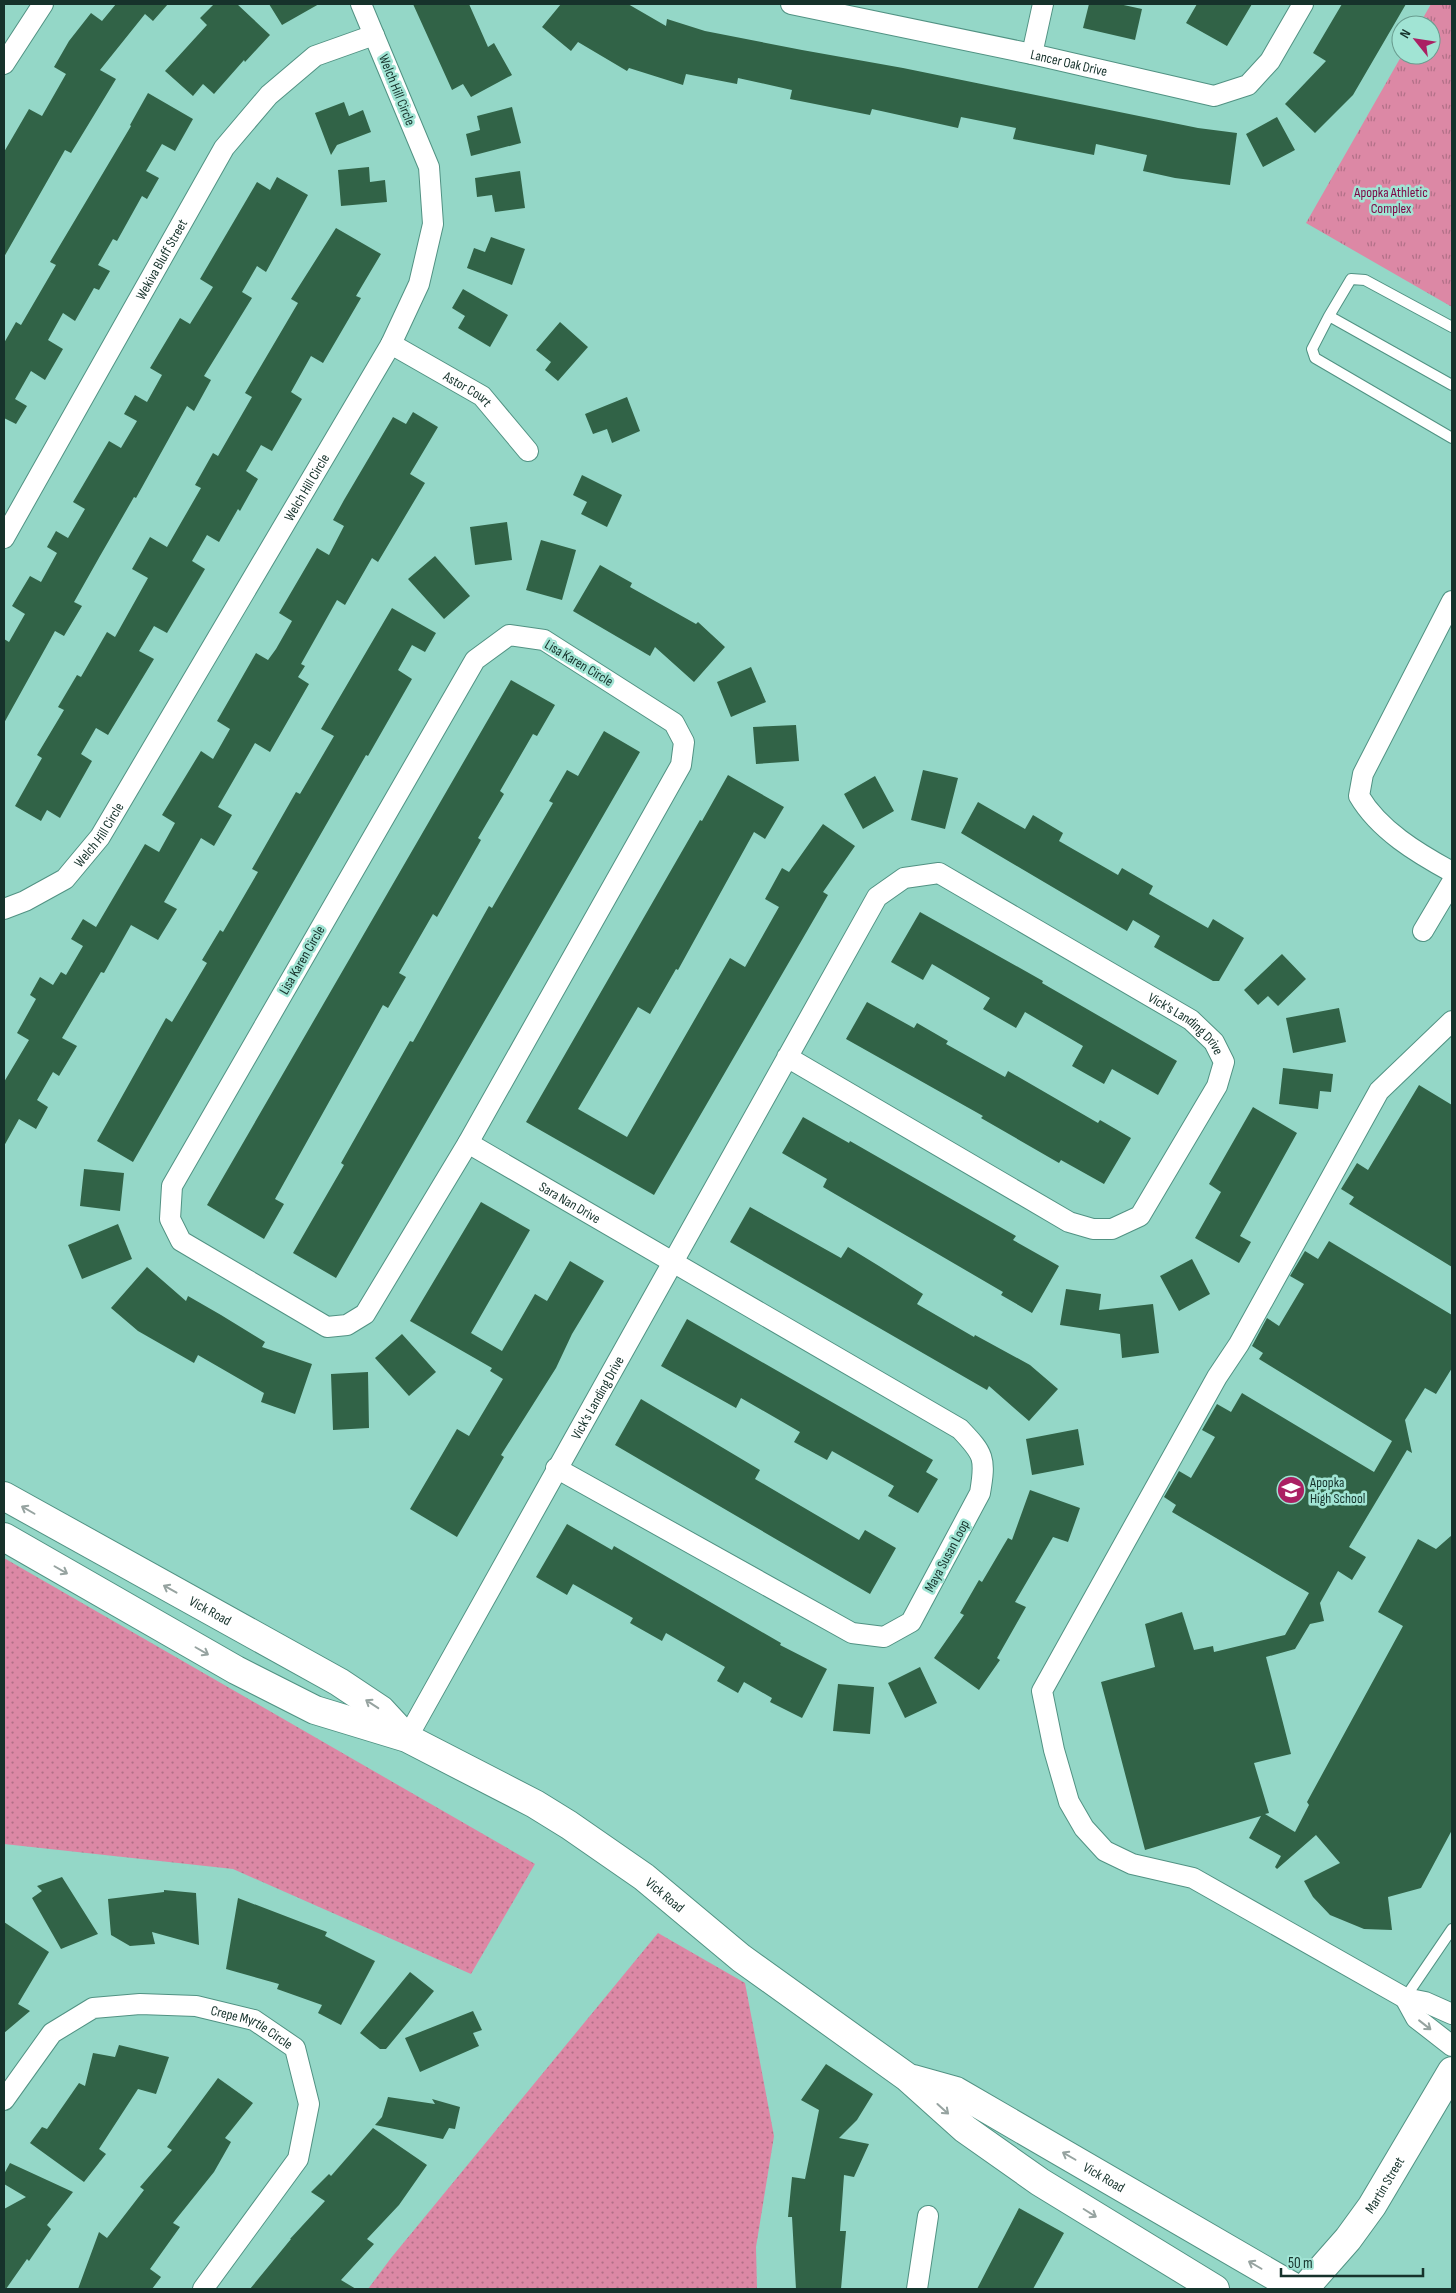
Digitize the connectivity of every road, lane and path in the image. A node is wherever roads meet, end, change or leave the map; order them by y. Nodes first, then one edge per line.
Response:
1 (43, 4) edge
2 (361, 4) edge
3 (791, 4) edge
4 (1043, 4) edge
5 (1303, 4) edge
6 (820, 6) edge
7 (374, 35) junction
8 (1032, 54) junction
9 (4, 64) edge
10 (1328, 316) junction
11 (1452, 327) edge
12 (392, 344) junction
13 (1452, 385) edge
14 (1452, 438) edge
15 (528, 451) dead end
16 (4, 538) edge
17 (1452, 602) edge
18 (1452, 872) edge
19 (1452, 882) edge
20 (4, 909) edge
21 (1423, 931) dead end
22 (1452, 1021) edge
23 (787, 1057) junction
24 (468, 1143) junction
25 (672, 1261) junction
26 (556, 1468) junction
27 (4, 1496) edge
28 (4, 1536) edge
29 (407, 1738) junction
30 (1452, 1929) edge
31 (1405, 1998) junction
32 (1452, 2014) edge
33 (1452, 2046) edge
34 (1452, 2071) edge
35 (907, 2077) junction
36 (4, 2100) edge
37 (928, 2216) dead end
38 (203, 2289) edge
39 (917, 2289) edge
40 (1215, 2289) edge
41 (1297, 2289) edge
42 (1304, 2289) edge

1 - 9 street
2 - 7 street, Welch Hill Circle
3 - 6 street, Lancer Oak Drive
4 - 8 street
5 - 8 street, Lancer Oak Drive
6 - 8 street, Lancer Oak Drive
7 - 12 street, Welch Hill Circle
7 - 16 street, Wekiva Bluff Street
10 - 11 lane
10 - 13 lane
10 - 14 lane
12 - 15 street, Astor Court
12 - 20 street, Welch Hill Circle
17 - 18 street
19 - 21 street
22 - 31 street
23 - 23 street, Vick's Landing Drive
23 - 25 street, Vick's Landing Drive
24 - 24 street, Lisa Karen Circle
24 - 25 street, Sara Nan Drive
25 - 26 street, Vick's Landing Drive
25 - 26 street, Maya Susan Loop
26 - 29 street, Vick's Landing Drive
29 -> 27 street, Vick Road
28 -> 29 street, Vick Road
29 - 35 street, Vick Road
30 - 31 lane
31 - 32 street
31 -> 33 street
34 - 42 street, Martin Street
35 -> 40 street, Vick Road
41 -> 35 street, Vick Road
36 - 38 street, Crepe Myrtle Circle
37 - 39 street

